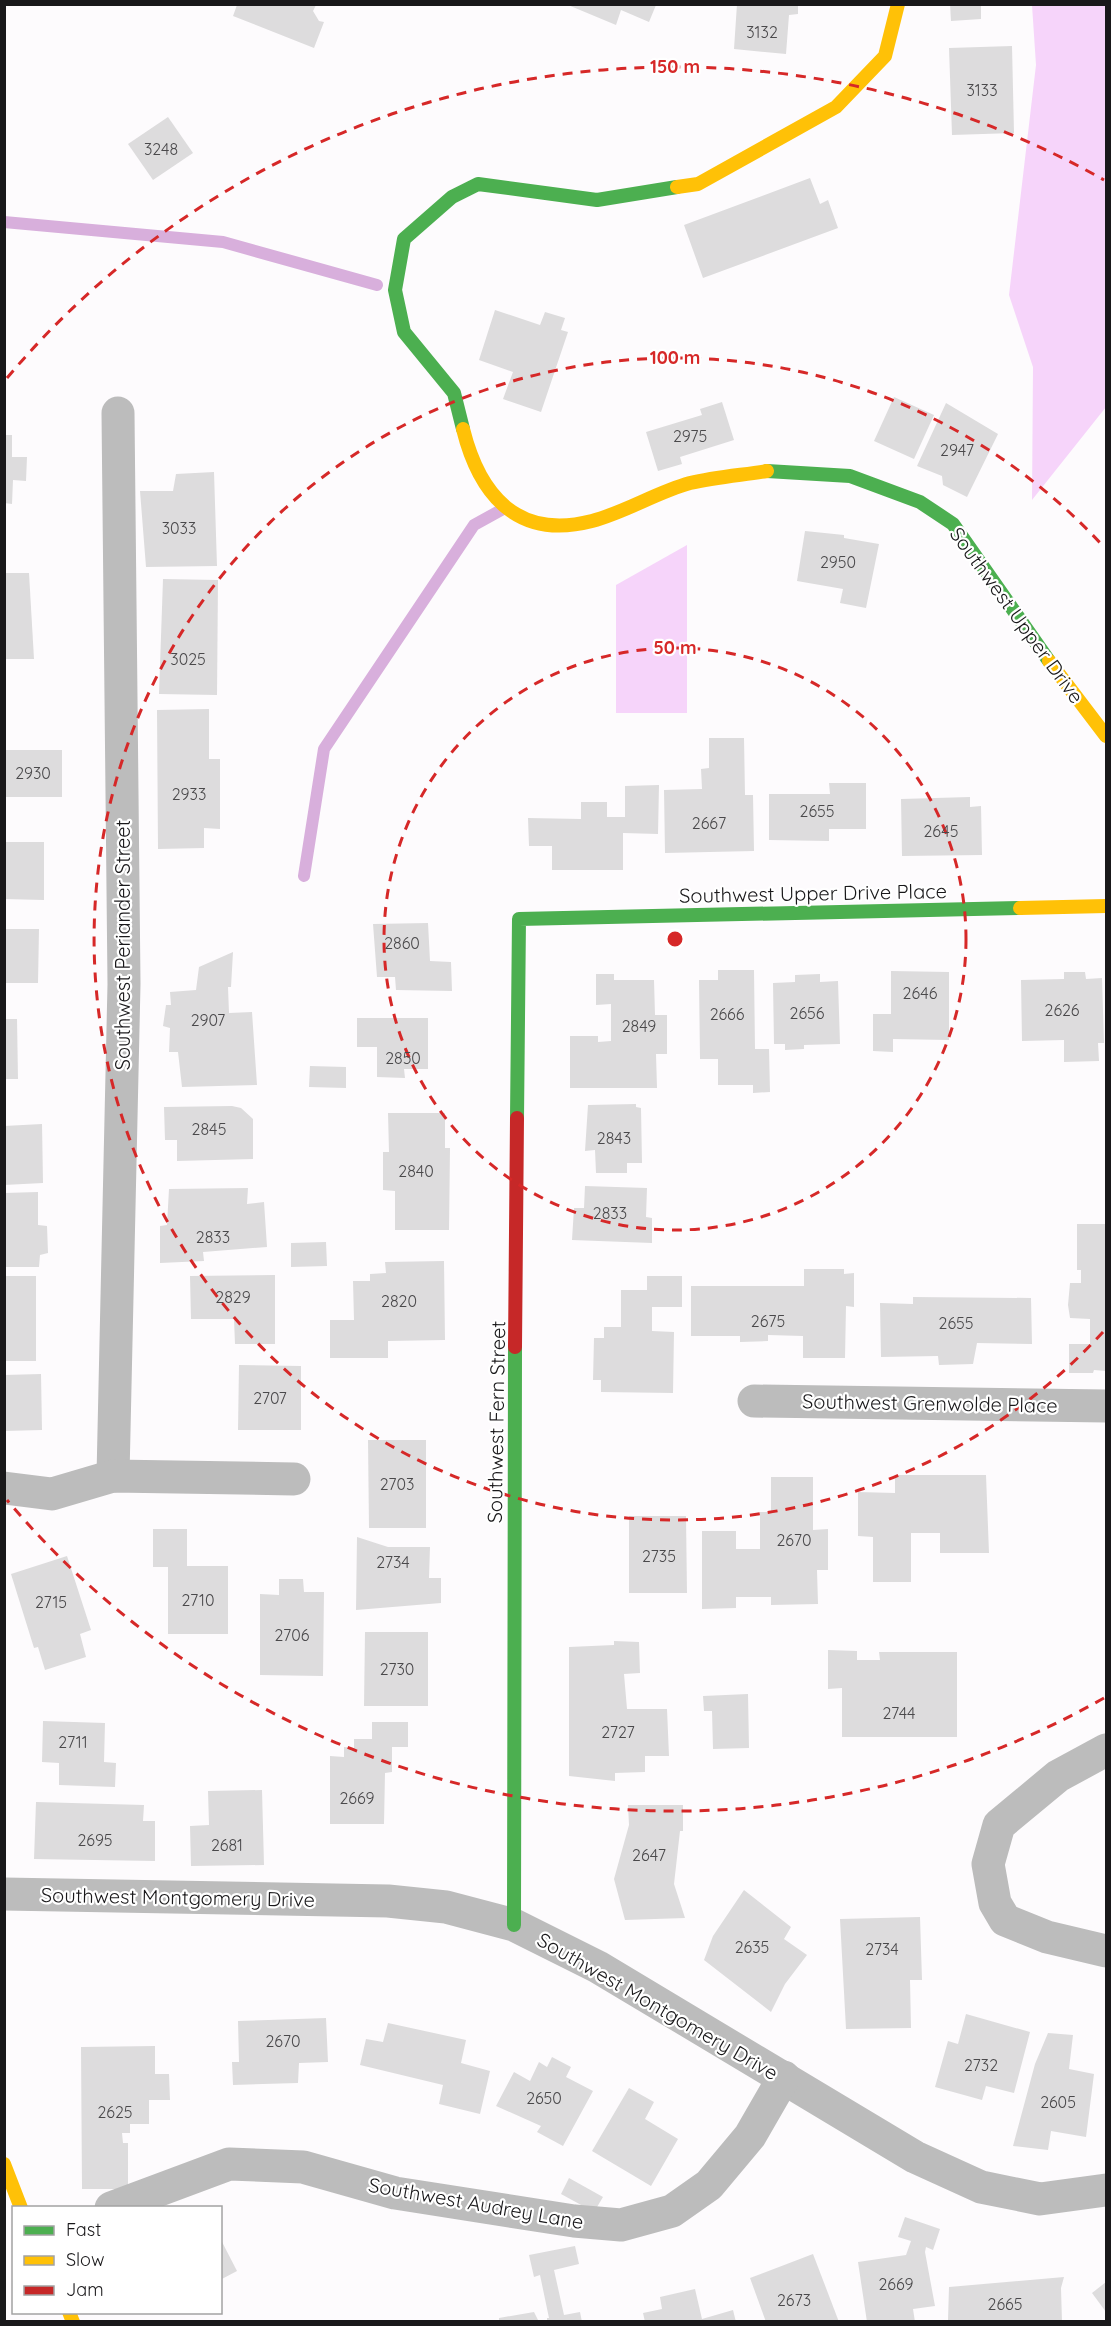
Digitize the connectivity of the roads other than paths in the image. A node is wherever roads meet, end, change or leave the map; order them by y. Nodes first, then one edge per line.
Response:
1 (898, 4) edge
2 (118, 413) dead end
3 (1107, 736) edge
4 (1107, 906) edge
5 (519, 919) joint
6 (754, 1401) dead end
7 (1107, 1406) edge
8 (113, 1476) junction
9 (294, 1479) dead end
10 (4, 1488) edge
11 (1107, 1750) edge
12 (4, 1894) edge
13 (514, 1925) junction
14 (1107, 1951) edge
15 (784, 2078) junction
16 (4, 2164) edge
17 (1107, 2190) edge
18 (20, 2206) edge
19 (116, 2206) edge
20 (73, 2321) edge
21 (64, 2322) edge

1 - 3 street, Southwest Upper Drive
2 - 8 street, Southwest Periander Street
4 - 5 street, Southwest Upper Drive Place
5 - 13 street, Southwest Fern Street
6 - 7 street, Southwest Grenwolde Place
8 - 9 street
8 - 10 street
11 - 14 street
12 - 13 street, Southwest Montgomery Drive
13 - 15 street, Southwest Montgomery Drive
15 - 17 street, Southwest Montgomery Drive
15 - 19 street, Southwest Audrey Lane
16 - 18 street
20 - 21 street

